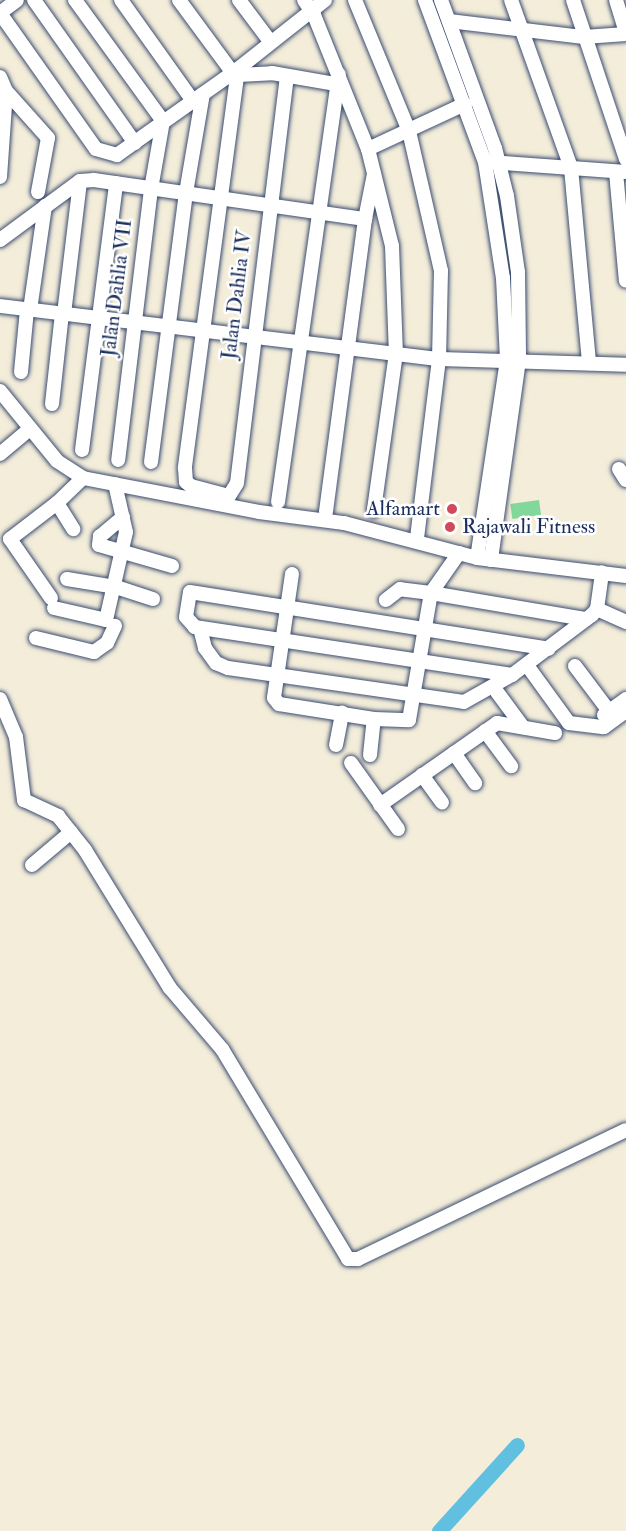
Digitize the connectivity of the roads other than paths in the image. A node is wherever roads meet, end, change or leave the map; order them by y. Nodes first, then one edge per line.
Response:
1 (17, 0) edge
2 (34, 0) edge
3 (75, 0) edge
4 (121, 0) edge
5 (179, 0) edge
6 (239, 0) edge
7 (325, 0) edge
8 (355, 0) edge
9 (425, 0) edge
10 (441, 0) edge
11 (511, 0) edge
12 (573, 0) edge
13 (616, 0) edge
14 (308, 5) edge
15 (0, 13) edge
16 (449, 21) junction
17 (524, 32) junction
18 (626, 33) edge
19 (584, 37) junction
20 (269, 40) junction
21 (236, 72) junction
22 (287, 76) junction
23 (0, 77) edge
24 (337, 79) junction
25 (6, 91) junction
26 (198, 98) junction
27 (465, 104) junction
28 (163, 121) junction
29 (409, 131) junction
30 (135, 143) junction
31 (368, 149) junction
32 (626, 159) edge
33 (485, 162) junction
34 (499, 163) junction
35 (571, 168) junction
36 (374, 170) junction
37 (621, 172) edge
38 (0, 177) edge
39 (80, 181) junction
40 (116, 183) junction
41 (151, 189) junction
42 (38, 192) dead end
43 (186, 193) junction
44 (222, 199) junction
45 (269, 205) junction
46 (45, 206) junction
47 (317, 212) junction
48 (365, 219) junction
49 (0, 242) edge
50 (626, 280) edge
51 (0, 306) edge
52 (28, 310) junction
53 (63, 314) junction
54 (100, 319) junction
55 (134, 322) junction
56 (169, 325) junction
57 (205, 331) junction
58 (252, 336) junction
59 (300, 341) junction
60 (348, 348) junction
61 (396, 353) junction
62 (439, 359) junction
63 (513, 360) junction
64 (589, 363) junction
65 (626, 365) edge
66 (21, 372) dead end
67 (0, 391) edge
68 (52, 404) dead end
69 (30, 429) junction
70 (82, 450) dead end
71 (0, 454) edge
72 (118, 460) dead end
73 (151, 462) dead end
74 (83, 478) junction
75 (116, 484) junction
76 (278, 502) dead end
77 (57, 503) junction
78 (374, 510) dead end
79 (326, 512) dead end
80 (123, 517) junction
81 (73, 530) dead end
82 (417, 537) dead end
83 (124, 552) junction
84 (459, 553) junction
85 (484, 559) junction
86 (172, 566) dead end
87 (602, 572) junction
88 (292, 574) dead end
89 (626, 576) edge
90 (67, 579) dead end
91 (116, 587) junction
92 (431, 593) junction
93 (153, 599) dead end
94 (386, 600) dead end
95 (286, 606) junction
96 (597, 609) junction
97 (585, 619) junction
98 (626, 622) edge
99 (117, 626) junction
100 (424, 627) junction
101 (200, 628) junction
102 (36, 638) dead end
103 (282, 640) junction
104 (548, 649) junction
105 (420, 660) junction
106 (575, 666) dead end
107 (529, 668) dead end
108 (276, 674) junction
109 (512, 675) junction
110 (498, 692) dead end
111 (413, 695) junction
112 (0, 699) edge
113 (626, 699) edge
114 (342, 713) junction
115 (617, 714) edge
116 (374, 719) junction
117 (569, 723) junction
118 (523, 727) junction
119 (487, 730) junction
120 (555, 733) junction
121 (336, 745) dead end
122 (453, 753) junction
123 (370, 755) dead end
124 (351, 763) dead end
125 (511, 766) dead end
126 (422, 776) junction
127 (475, 783) dead end
128 (442, 803) dead end
129 (380, 805) junction
130 (398, 830) dead end
131 (71, 832) junction
132 (32, 865) dead end
133 (626, 1130) edge

1 - 15 street
2 - 30 street
3 - 28 street
4 - 26 street
5 - 21 street
6 - 20 street
7 - 14 street
8 - 29 street
9 - 27 street
10 - 16 street
11 - 17 street
12 - 19 street
13 - 18 street
14 - 20 street
14 - 24 street
15 - 30 street
16 - 17 street
16 - 34 street
17 - 19 street
17 - 35 street
18 - 19 street
19 - 32 street
20 - 21 street
21 - 22 street
21 - 26 street
21 - 44 street
22 - 24 street
22 - 45 street, Jalan Dahlia IV
23 - 25 street
24 - 31 street
24 - 47 street
25 - 38 street
25 - 42 street
26 - 28 street
26 - 43 street
27 - 29 street
27 - 33 street
28 - 30 street
28 - 41 street, Jalan Dahlia VII
29 - 31 street
29 - 62 street
31 - 36 street
33 - 34 street
33 - 63 street
34 - 35 street
34 - 63 street
35 - 37 street
35 - 64 street
36 - 48 street
36 - 61 street
37 - 50 street
39 - 40 street
39 - 46 street
39 - 53 street
40 - 41 street
40 - 54 street
41 - 43 street
41 - 55 street, Jalan Dahlia VII
43 - 44 street
43 - 56 street
44 - 45 street
44 - 57 street
45 - 47 street
45 - 58 street, Jalan Dahlia IV
46 - 49 street
46 - 52 street
47 - 48 street
47 - 59 street
48 - 60 street
51 - 52 street
52 - 53 street
52 - 66 street
53 - 54 street
53 - 68 street
54 - 55 street
54 - 70 street
55 - 56 street
55 - 72 street, Jalan Dahlia VII
56 - 57 street
56 - 73 street
57 - 58 street
57 - 58 street, Jalan Dahlia IV
58 - 59 street
59 - 60 street
59 - 76 street
60 - 61 street
60 - 79 street
61 - 62 street
61 - 78 street
62 - 63 street
62 - 82 street
63 - 64 street
63 - 85 street
64 - 65 street
67 - 69 street
69 - 71 street
69 - 74 street
74 - 75 street
74 - 77 street
75 - 80 street
75 - 84 street
77 - 81 street
77 - 99 street
80 - 83 street
80 - 83 street
83 - 86 street
83 - 91 street
84 - 85 street
84 - 92 street
85 - 87 street
87 - 89 street
87 - 96 street
88 - 95 street
90 - 91 street
91 - 93 street
91 - 99 street
92 - 94 street
92 - 97 street
92 - 100 street
95 - 100 street
95 - 101 street
95 - 103 street
96 - 97 street
96 - 98 street
97 - 104 street
99 - 102 street
100 - 104 street
100 - 105 street
101 - 103 street
101 - 108 street
103 - 105 street
103 - 108 street
104 - 109 street
105 - 109 street
105 - 111 street
106 - 115 street
107 - 117 street
108 - 111 street
108 - 114 street
109 - 111 street
110 - 118 street
111 - 116 street
112 - 131 street
113 - 115 street
114 - 116 street
114 - 121 street
115 - 117 street
116 - 123 street
117 - 120 street
118 - 119 street
118 - 120 street
119 - 120 street
119 - 122 street
119 - 125 street
122 - 126 street
122 - 127 street
124 - 129 street
126 - 128 street
126 - 129 street
129 - 130 street
131 - 132 street
131 - 133 street

